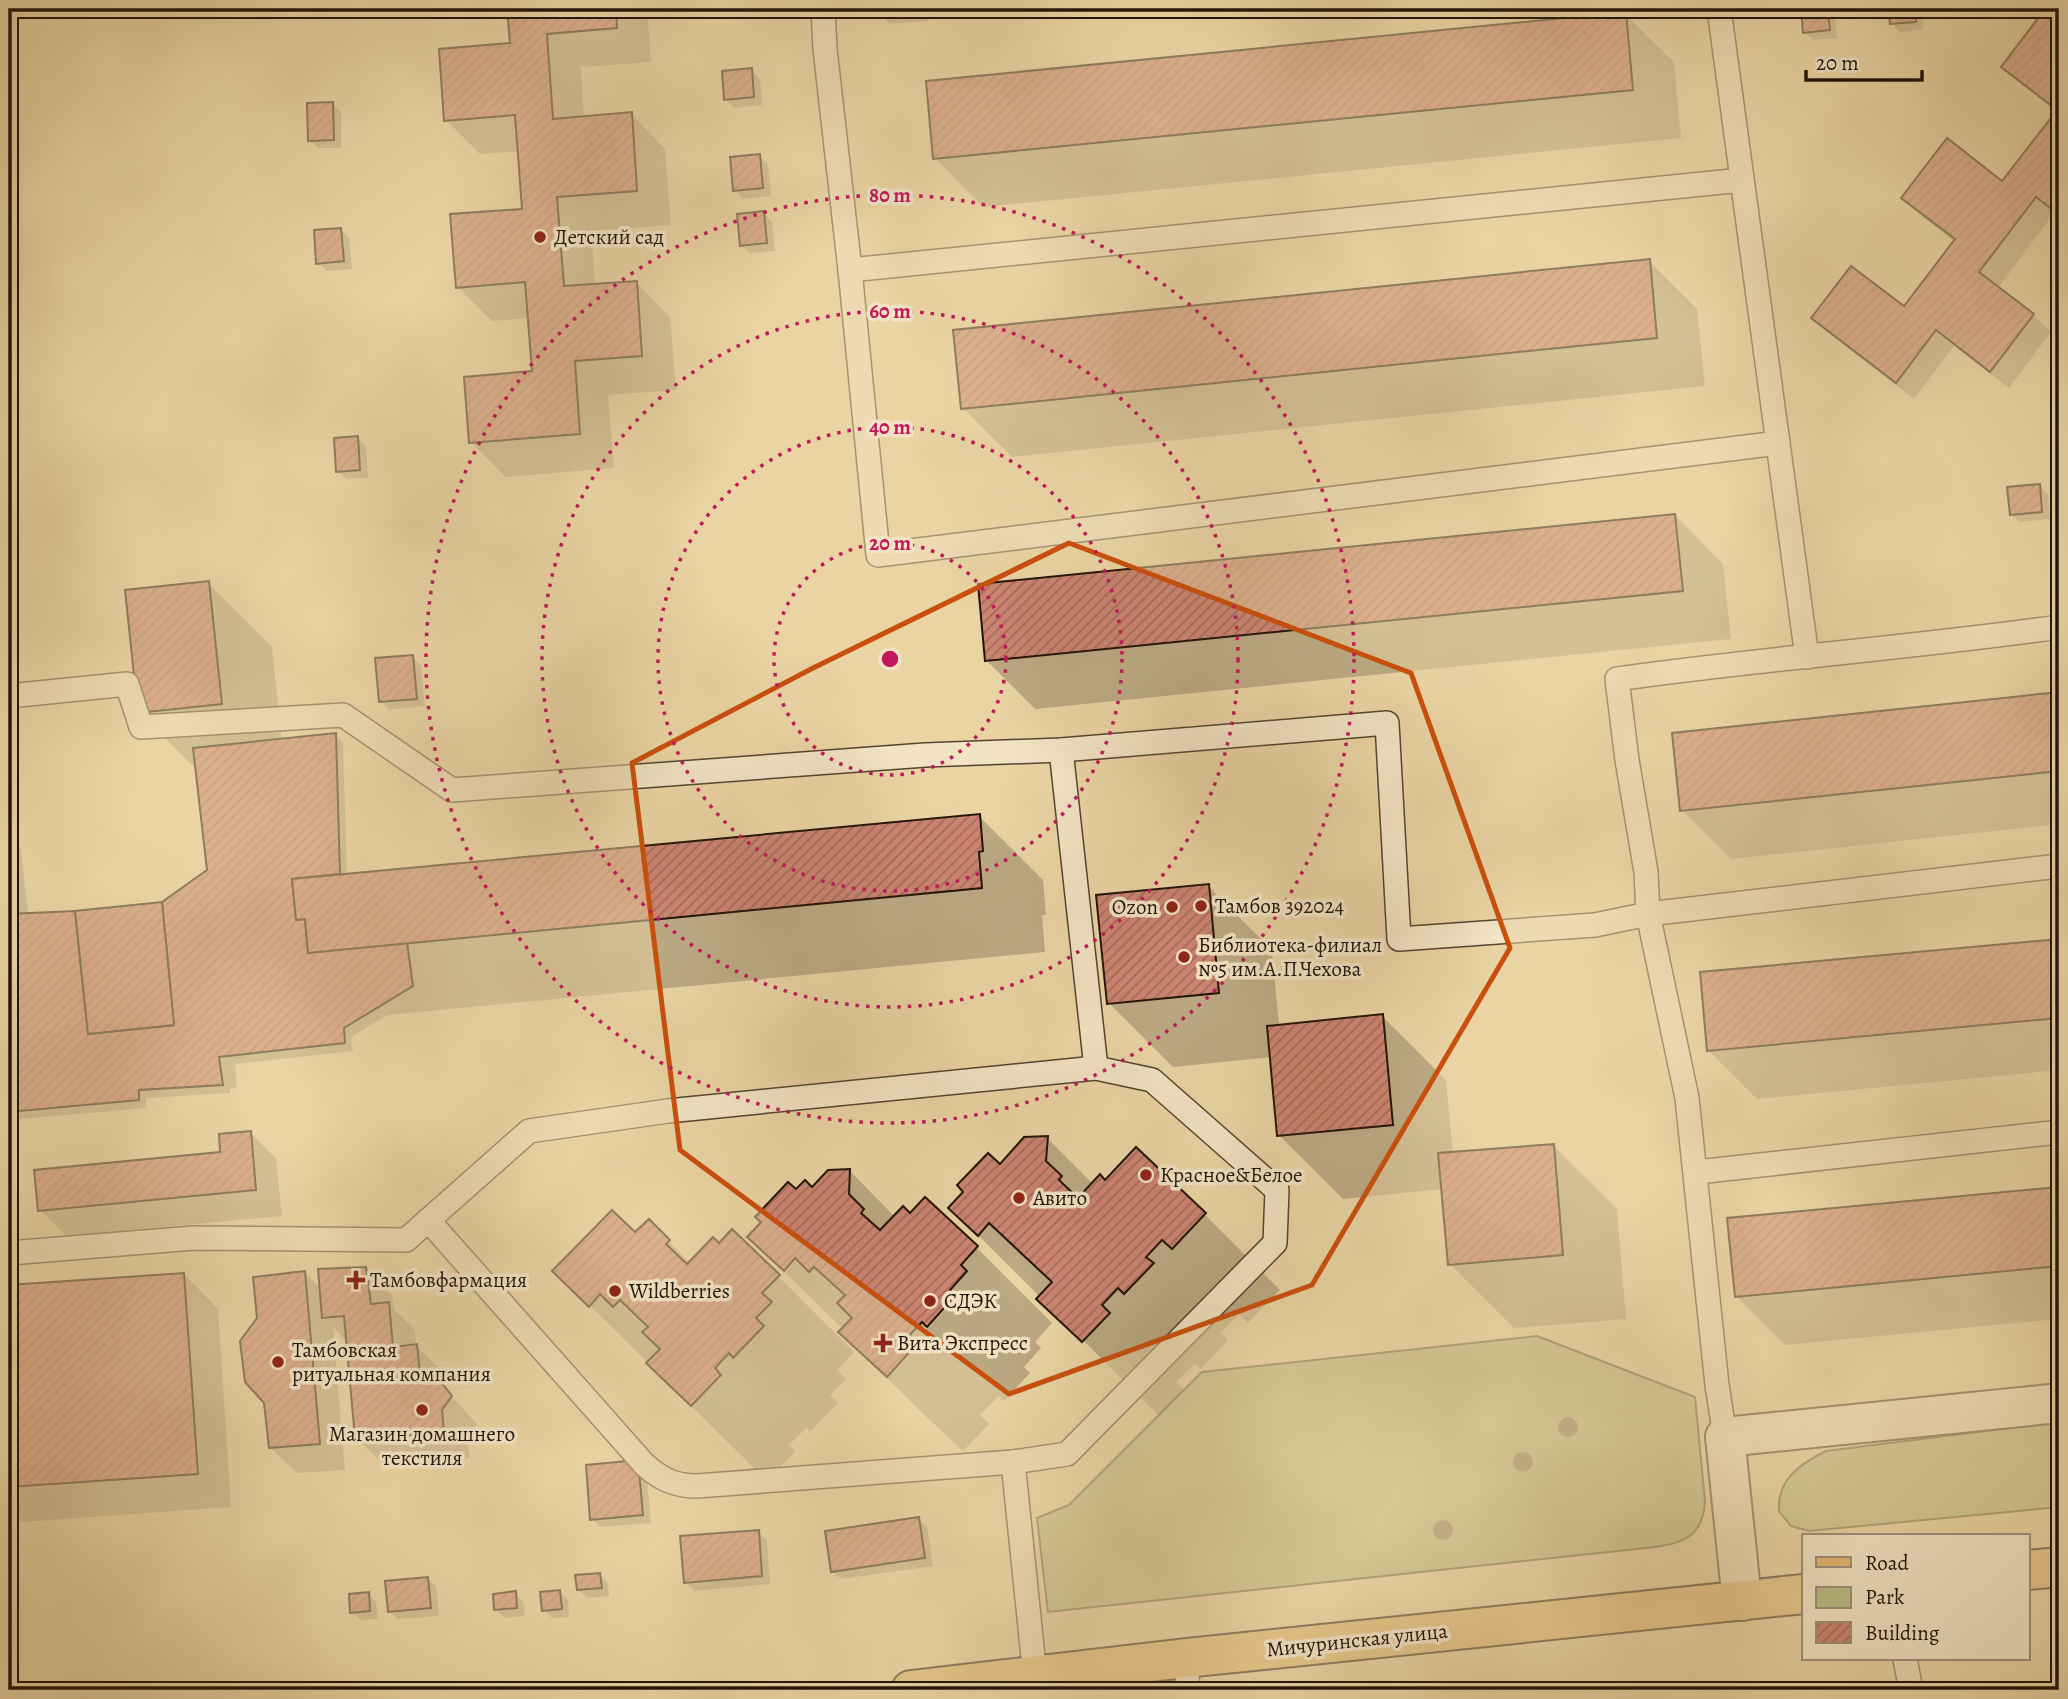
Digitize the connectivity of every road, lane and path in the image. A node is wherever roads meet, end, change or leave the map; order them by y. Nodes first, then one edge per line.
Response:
1 (823, 9) edge
2 (1719, 9) edge
3 (1742, 180) junction
4 (850, 270) junction
5 (1778, 443) junction
6 (2059, 627) edge
7 (1807, 657) junction
8 (9, 696) edge
9 (1061, 750) junction
10 (2059, 866) edge
11 (1648, 914) junction
12 (1096, 1068) junction
13 (2059, 1132) edge
14 (1697, 1172) junction
15 (428, 1220) junction
16 (9, 1253) edge
17 (2059, 1403) edge
18 (1725, 1437) junction
19 (1013, 1462) junction
20 (2059, 1567) edge
21 (2030, 1570) edge
22 (1802, 1594) edge
23 (1742, 1601) junction
24 (1905, 1660) edge
25 (1187, 1674) edge
26 (1035, 1676) junction
27 (911, 1690) edge
28 (1911, 1690) edge

1 - 4 lane
2 - 3 lane
3 - 4 lane
3 - 5 lane
4 - 5 lane
5 - 7 lane
6 - 7 lane
7 - 11 lane
8 - 9 lane
9 - 11 lane
9 - 12 lane
10 - 11 lane
11 - 14 lane
12 - 15 lane
12 - 19 lane
13 - 14 lane
14 - 18 lane
15 - 16 lane
15 - 19 lane
17 - 18 street
18 - 23 street
19 - 26 lane
20 - 21 main road
22 - 23 main road, Мичуринская улица
23 - 25 main road, Мичуринская улица
24 - 28 lane
25 - 26 main road, Мичуринская улица
26 - 27 main road, Мичуринская улица

